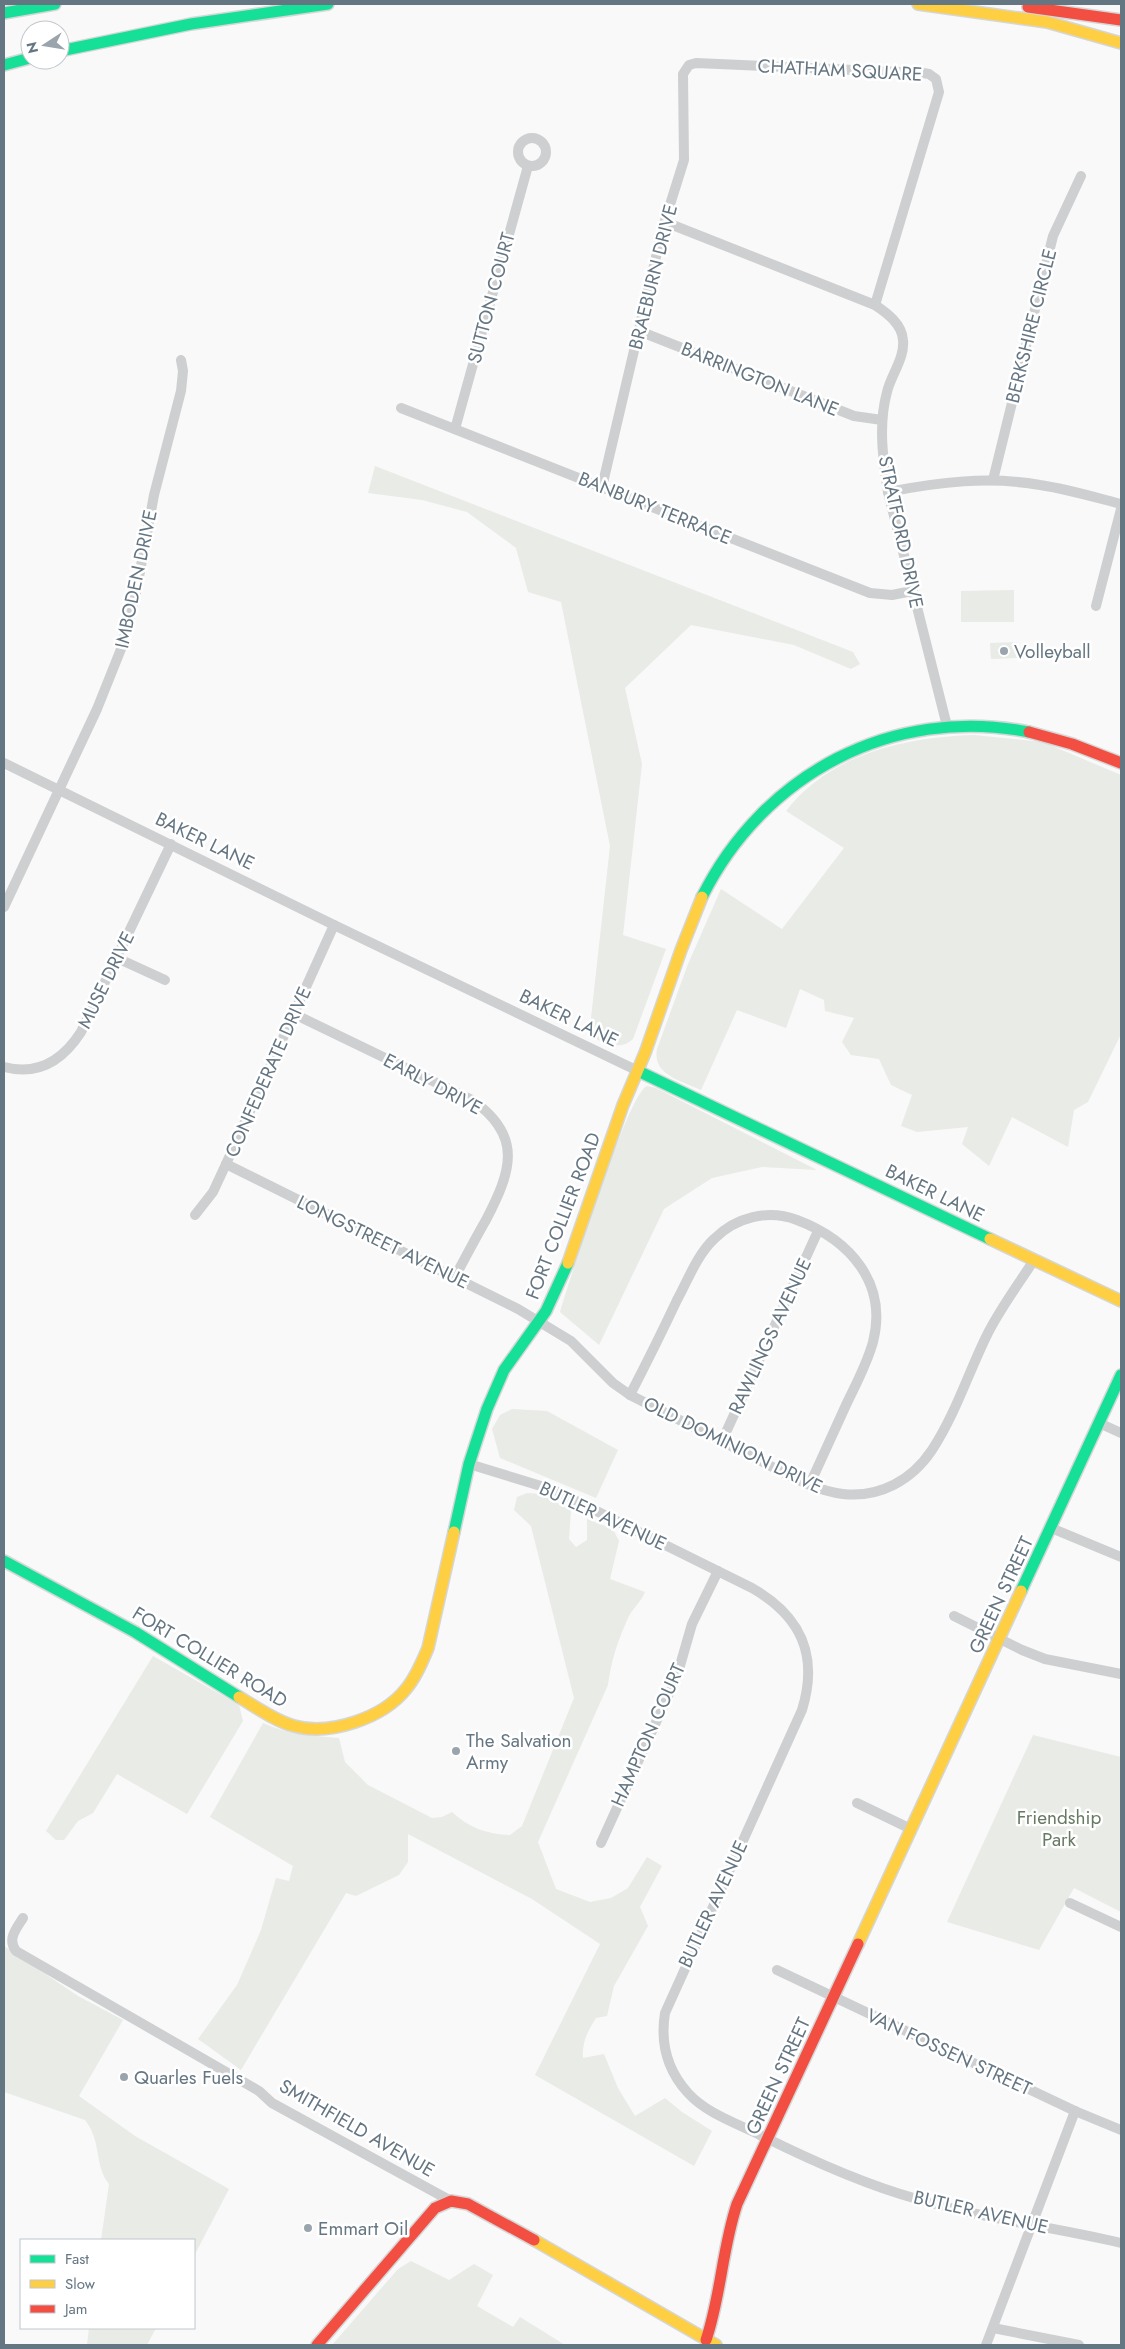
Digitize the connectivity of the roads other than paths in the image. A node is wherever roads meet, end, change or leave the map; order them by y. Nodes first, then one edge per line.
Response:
1 (55, 4) edge
2 (328, 4) edge
3 (918, 4) edge
4 (992, 4) edge
5 (4, 13) edge
6 (1121, 20) edge
7 (1121, 43) edge
8 (70, 49) edge
9 (20, 61) edge
10 (4, 65) edge
11 (687, 67) joint
12 (528, 166) dead end
13 (1081, 176) dead end
14 (665, 222) junction
15 (875, 305) junction
16 (639, 331) junction
17 (181, 360) dead end
18 (400, 408) dead end
19 (882, 420) junction
20 (455, 429) junction
21 (993, 480) junction
22 (602, 487) junction
23 (888, 492) junction
24 (1121, 504) edge
25 (1121, 509) edge
26 (912, 591) junction
27 (1096, 606) dead end
28 (947, 726) junction
29 (4, 763) edge
30 (1121, 763) edge
31 (60, 790) junction
32 (171, 844) junction
33 (4, 906) edge
34 (334, 925) junction
35 (117, 958) junction
36 (165, 980) dead end
37 (294, 1014) junction
38 (4, 1067) edge
39 (638, 1071) junction
40 (226, 1164) junction
41 (195, 1215) dead end
42 (818, 1231) junction
43 (1034, 1260) junction
44 (455, 1277) junction
45 (1121, 1302) edge
46 (540, 1321) junction
47 (1121, 1375) edge
48 (630, 1395) junction
49 (1099, 1423) junction
50 (1121, 1434) edge
51 (722, 1441) junction
52 (469, 1464) junction
53 (810, 1484) junction
54 (1051, 1528) junction
55 (1121, 1557) edge
56 (4, 1562) edge
57 (718, 1571) junction
58 (954, 1616) dead end
59 (1000, 1639) junction
60 (1121, 1674) edge
61 (858, 1803) dead end
62 (911, 1829) junction
63 (600, 1843) dead end
64 (1070, 1903) dead end
65 (23, 1918) dead end
66 (1121, 1927) edge
67 (778, 1970) dead end
68 (833, 1998) junction
69 (1075, 2111) junction
70 (1121, 2130) edge
71 (768, 2139) junction
72 (451, 2201) junction
73 (1033, 2225) junction
74 (1121, 2243) edge
75 (992, 2328) junction
76 (709, 2343) edge
77 (316, 2345) edge
78 (986, 2345) edge
79 (1079, 2345) edge

1 - 5 main road
2 - 8 main road
3 - 7 main road
4 - 6 main road
9 - 10 main road
11 - 14 street, BRAEBURN DRIVE
11 - 15 street, CHATHAM SQUARE
12 - 20 street, SUTTON COURT
13 - 21 street, BERKSHIRE CIRCLE
14 - 15 street, STRATFORD DRIVE
14 - 16 street, BRAEBURN DRIVE
15 - 19 street, STRATFORD DRIVE
16 - 19 street, BARRINGTON LANE
16 - 22 street, BRAEBURN DRIVE
17 - 31 street, IMBODEN DRIVE
18 - 20 street, BANBURY TERRACE
19 - 23 street, STRATFORD DRIVE
20 - 22 street, BANBURY TERRACE
21 - 23 street
21 - 24 street
22 - 26 street, BANBURY TERRACE
23 - 26 street, STRATFORD DRIVE
25 - 27 street
26 - 28 street, STRATFORD DRIVE
28 - 30 main road, FORT COLLIER ROAD
28 - 39 main road, FORT COLLIER ROAD
29 - 31 street, BAKER LANE
31 - 32 street, BAKER LANE
31 - 33 street, IMBODEN DRIVE
32 - 34 street, BAKER LANE
32 - 35 street, MUSE DRIVE
34 - 37 street, CONFEDERATE DRIVE
34 - 39 street, BAKER LANE
35 - 36 street
35 - 38 street, MUSE DRIVE
37 - 40 street, CONFEDERATE DRIVE
37 - 44 street, EARLY DRIVE
39 - 43 main road, BAKER LANE
39 - 46 main road, FORT COLLIER ROAD
40 - 41 street, CONFEDERATE DRIVE
40 - 44 street, LONGSTREET AVENUE
42 - 48 street
42 - 51 street, RAWLINGS AVENUE
42 - 53 street
43 - 45 main road, BAKER LANE
43 - 53 street, OLD DOMINION DRIVE
44 - 46 street, LONGSTREET AVENUE
46 - 48 street, OLD DOMINION DRIVE
46 - 52 main road, FORT COLLIER ROAD
47 - 49 main road, GREEN STREET
48 - 51 street, OLD DOMINION DRIVE
49 - 50 street
49 - 54 main road, GREEN STREET
51 - 53 street, OLD DOMINION DRIVE
52 - 56 main road, FORT COLLIER ROAD
52 - 57 street, BUTLER AVENUE
54 - 55 street
54 - 59 main road, GREEN STREET
57 - 63 street, HAMPTON COURT
57 - 71 street, BUTLER AVENUE
58 - 59 street
59 - 60 street
59 - 62 main road, GREEN STREET
61 - 62 street
62 - 68 main road, GREEN STREET
64 - 66 street
65 - 72 street, SMITHFIELD AVENUE
67 - 68 street, VAN FOSSEN STREET
68 - 69 street, VAN FOSSEN STREET
68 - 71 main road, GREEN STREET
69 - 70 street, VAN FOSSEN STREET
69 - 73 street
71 - 73 street, BUTLER AVENUE
71 - 76 main road, GREEN STREET
72 - 76 main road, SMITHFIELD AVENUE
72 - 77 main road
73 - 74 street, BUTLER AVENUE
73 - 75 street
75 - 78 street
75 - 79 street

